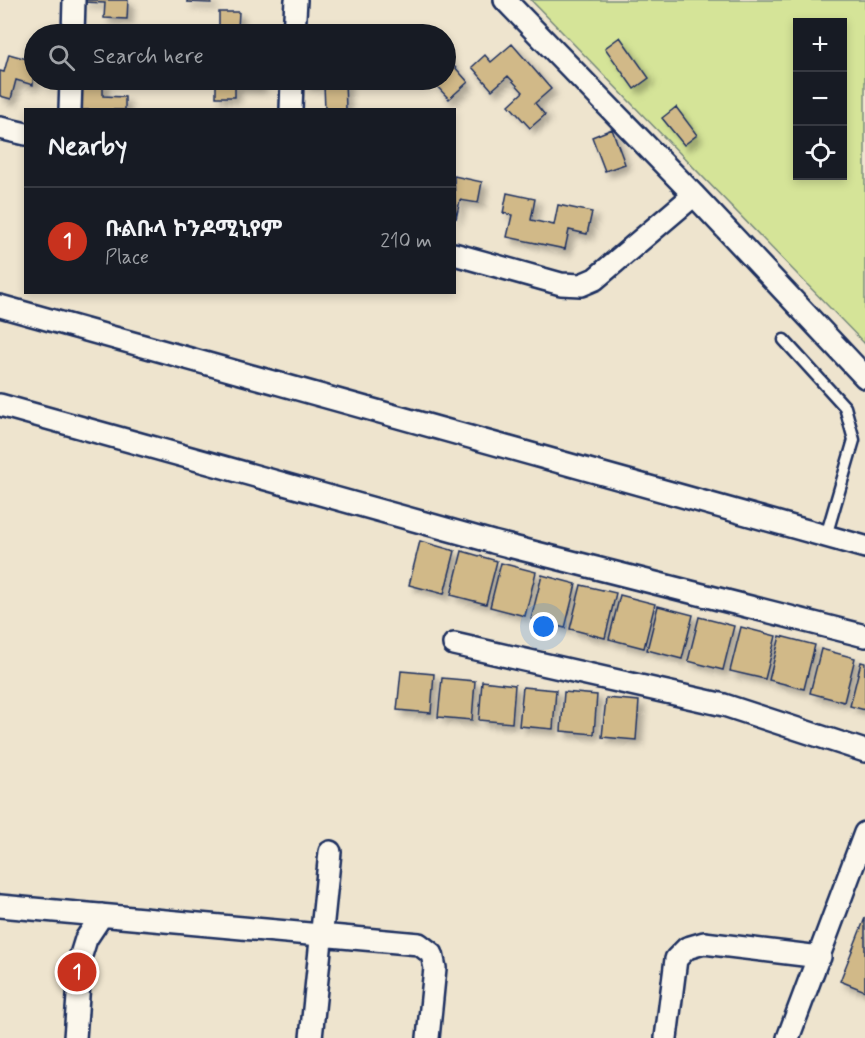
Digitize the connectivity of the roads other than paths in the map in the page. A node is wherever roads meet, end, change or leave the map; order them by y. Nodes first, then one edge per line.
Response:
1 (74, 0) edge
2 (296, 0) edge
3 (505, 0) edge
4 (73, 24) edge
5 (295, 24) edge
6 (71, 90) edge
7 (292, 90) edge
8 (70, 108) edge
9 (291, 108) edge
10 (0, 128) edge
11 (24, 134) edge
12 (694, 195) junction
13 (456, 255) edge
14 (0, 306) edge
15 (784, 340) dead end
16 (865, 377) edge
17 (0, 405) edge
18 (826, 536) junction
19 (865, 547) edge
20 (865, 636) edge
21 (454, 644) dead end
22 (865, 751) edge
23 (865, 833) edge
24 (330, 852) dead end
25 (0, 906) edge
26 (102, 915) junction
27 (322, 934) junction
28 (820, 957) junction
29 (75, 1038) edge
30 (311, 1038) edge
31 (428, 1038) edge
32 (666, 1038) edge
33 (788, 1038) edge

1 - 4 street
2 - 5 street
3 - 12 street
6 - 8 street
7 - 9 street
10 - 11 street
12 - 13 street
12 - 16 street
14 - 18 street
15 - 18 lane
17 - 20 street
18 - 19 street
21 - 22 street
23 - 28 street
24 - 27 street
25 - 26 street
26 - 27 street
26 - 29 street
27 - 30 street
27 - 31 street
28 - 32 street
28 - 33 street

